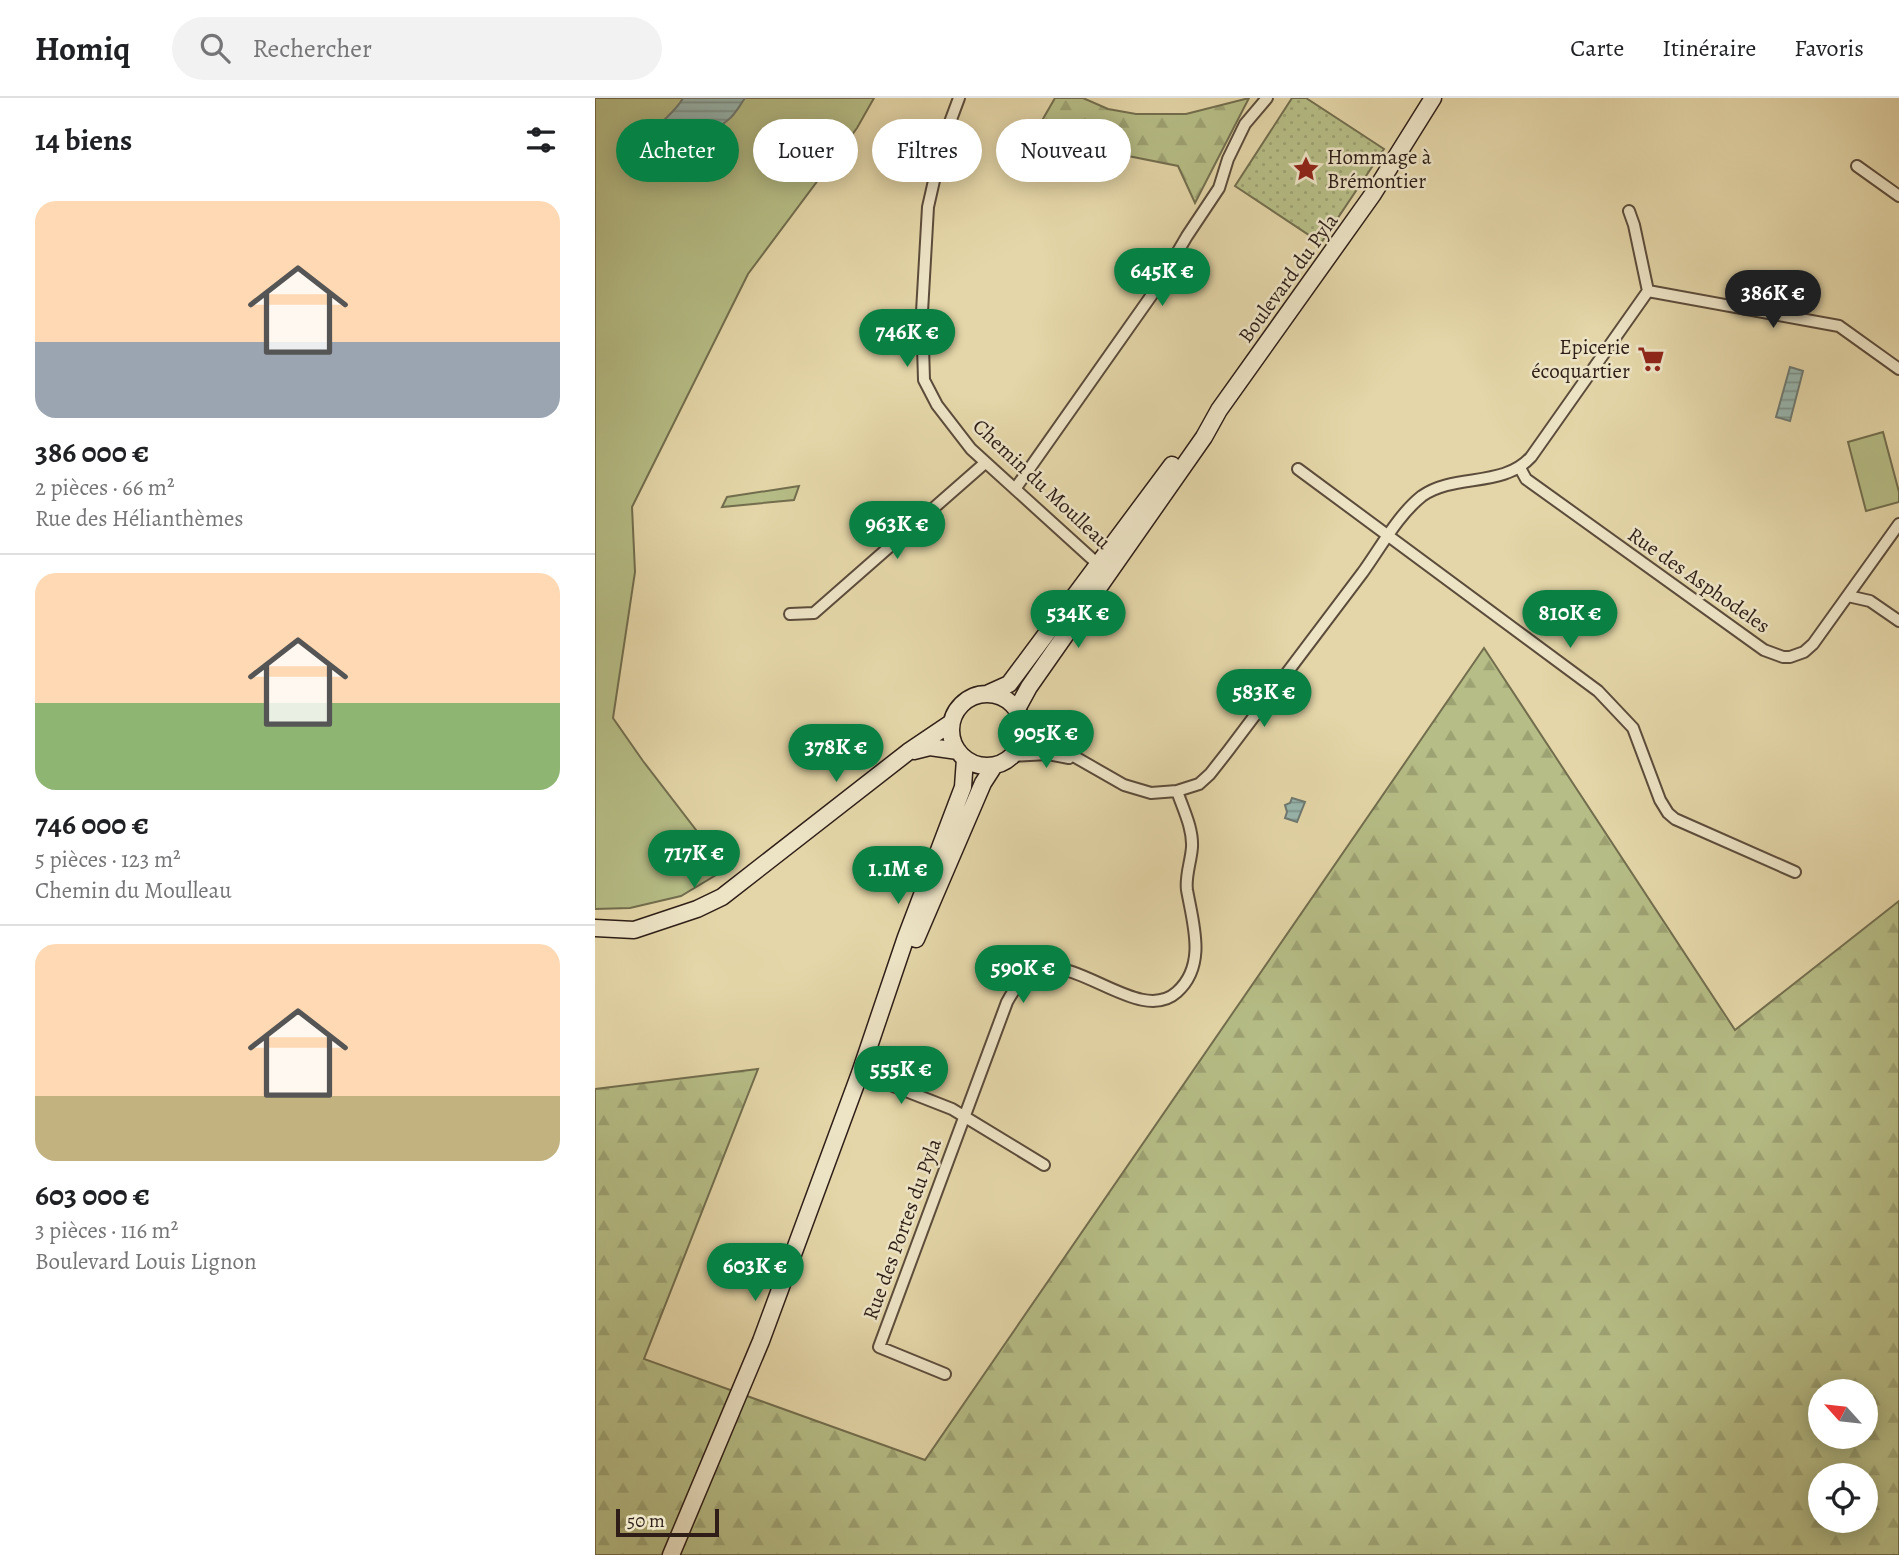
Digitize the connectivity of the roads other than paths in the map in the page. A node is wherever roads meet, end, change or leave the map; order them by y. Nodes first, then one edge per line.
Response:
1 (959, 98) edge
2 (1268, 98) edge
3 (1433, 98) edge
4 (1857, 166) dead end
5 (1899, 196) edge
6 (1629, 211) dead end
7 (1648, 290) junction
8 (1899, 369) edge
9 (985, 463) junction
10 (1520, 468) junction
11 (1298, 469) dead end
12 (1015, 489) junction
13 (1899, 524) edge
14 (1389, 535) junction
15 (1104, 569) junction
16 (1848, 596) junction
17 (790, 614) dead end
18 (1899, 621) edge
19 (989, 694) junction
20 (1020, 715) junction
21 (951, 723) junction
22 (908, 752) junction
23 (961, 755) junction
24 (1012, 756) junction
25 (1082, 761) junction
26 (994, 765) junction
27 (1177, 791) junction
28 (1795, 872) dead end
29 (595, 928) edge
30 (862, 1067) junction
31 (965, 1116) junction
32 (1044, 1165) dead end
33 (945, 1374) dead end
34 (671, 1555) edge

1 - 9 street, Chemin du Moulleau
2 - 12 street
3 - 15 main road, Boulevard du Pyla
4 - 5 street
6 - 7 street
7 - 8 street
7 - 10 street
9 - 12 street, Chemin du Moulleau
9 - 17 street
10 - 14 street
10 - 16 street, Rue des Asphodeles
11 - 14 street
12 - 15 street, Chemin du Moulleau
13 - 16 street, Rue des Asphodeles
14 - 27 street
14 - 28 street
15 - 19 main road, Boulevard du Pyla
15 - 20 main road, Boulevard du Pyla
16 - 18 street
19 - 20 main road
19 - 21 main road
20 - 24 main road
20 - 25 street
21 - 22 main road
21 - 23 main road
22 - 23 main road
22 - 29 main road
23 - 26 main road
23 - 30 main road
24 - 25 street
24 - 26 main road
25 - 27 street
26 - 30 main road
27 - 31 street, Rue des Portes du Pyla
30 - 31 street
30 - 34 main road
31 - 32 street
31 - 33 street, Rue des Portes du Pyla

